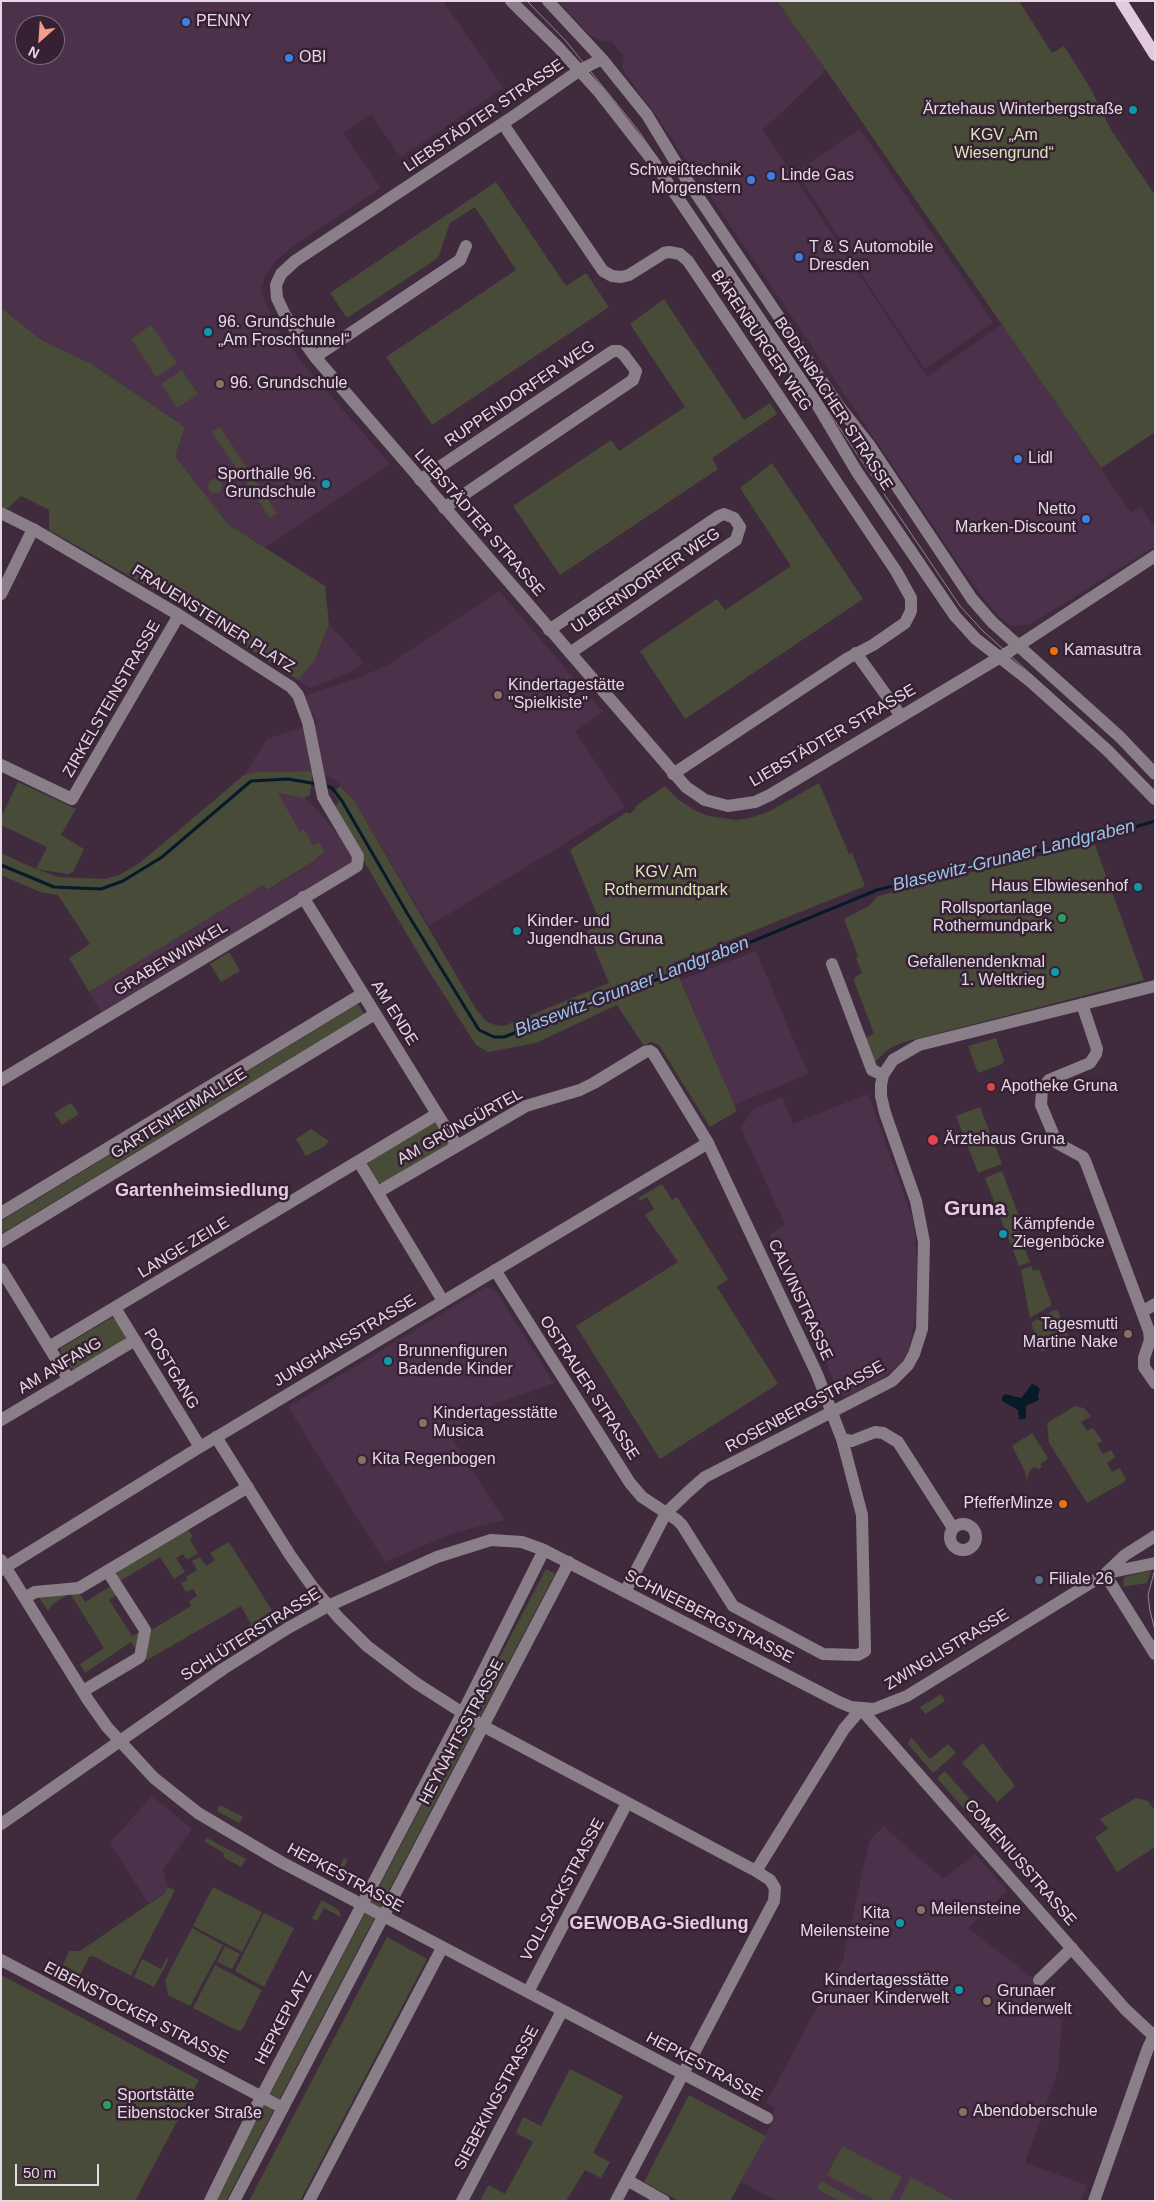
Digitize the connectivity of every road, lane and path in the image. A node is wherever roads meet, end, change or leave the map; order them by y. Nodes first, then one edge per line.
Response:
1 (510, 1) edge
2 (548, 1) edge
3 (1121, 1) edge
4 (1155, 55) edge
5 (602, 59) junction
6 (580, 70) junction
7 (503, 124) junction
8 (466, 246) dead end
9 (315, 357) junction
10 (420, 480) junction
11 (444, 508) junction
12 (1, 513) edge
13 (33, 529) junction
14 (1155, 556) edge
15 (1, 594) edge
16 (179, 614) junction
17 (549, 630) junction
18 (1018, 646) junction
19 (570, 653) junction
20 (856, 653) junction
21 (999, 658) junction
22 (901, 716) junction
23 (1, 765) edge
24 (673, 774) junction
25 (1155, 774) edge
26 (1155, 799) edge
27 (356, 866) joint
28 (303, 897) junction
29 (832, 964) dead end
30 (1152, 986) edge
31 (362, 994) junction
32 (1155, 999) edge
33 (1082, 1004) junction
34 (375, 1014) junction
35 (883, 1075) junction
36 (1, 1080) edge
37 (437, 1114) junction
38 (708, 1143) junction
39 (457, 1146) junction
40 (360, 1162) junction
41 (378, 1192) junction
42 (1, 1213) edge
43 (1, 1242) edge
44 (1, 1269) edge
45 (495, 1270) junction
46 (443, 1301) junction
47 (1155, 1304) edge
48 (115, 1308) junction
49 (1142, 1312) junction
50 (135, 1340) junction
51 (49, 1347) junction
52 (70, 1380) junction
53 (1155, 1383) edge
54 (832, 1413) junction
55 (1, 1420) edge
56 (216, 1437) junction
57 (842, 1440) junction
58 (200, 1447) junction
59 (248, 1487) junction
60 (666, 1513) junction
61 (953, 1528) dead end
62 (1155, 1536) edge
63 (544, 1550) junction
64 (570, 1562) junction
65 (1155, 1563) edge
66 (3, 1566) edge
67 (108, 1572) junction
68 (1104, 1574) junction
69 (625, 1592) junction
70 (25, 1598) junction
71 (328, 1606) junction
72 (862, 1653) joint
73 (1155, 1654) edge
74 (83, 1691) junction
75 (861, 1709) junction
76 (462, 1714) junction
77 (483, 1726) junction
78 (119, 1741) junction
79 (627, 1803) junction
80 (1, 1824) edge
81 (756, 1872) junction
82 (362, 1905) junction
83 (383, 1917) junction
84 (442, 1948) junction
85 (1072, 1948) junction
86 (1, 1960) edge
87 (1039, 1980) dead end
88 (528, 1992) junction
89 (562, 2011) junction
90 (1154, 2035) edge
91 (682, 2074) junction
92 (262, 2096) junction
93 (283, 2108) junction
94 (767, 2118) dead end
95 (627, 2180) junction
96 (210, 2201) edge
97 (234, 2201) edge
98 (309, 2201) edge
99 (462, 2201) edge
100 (616, 2201) edge
101 (664, 2201) edge
102 (1094, 2201) edge

1 - 6 street, BODENBACHER STRASSE
2 - 5 street, BODENBACHER STRASSE
3 - 4 main road
5 - 6 street, LIEBSTÄDTER STRASSE
5 - 18 street, BODENBACHER STRASSE
6 - 7 street, LIEBSTÄDTER STRASSE
6 - 21 street, BODENBACHER STRASSE
7 - 9 street, LIEBSTÄDTER STRASSE
7 - 20 street, BÄRENBURGER WEG
8 - 9 street
9 - 10 street, LIEBSTÄDTER STRASSE
10 - 11 street, LIEBSTÄDTER STRASSE
10 - 11 street, RUPPENDORFER WEG
11 - 17 street, LIEBSTÄDTER STRASSE
12 - 13 street, FRAUENSTEINER PLATZ
13 - 15 street
13 - 16 street, FRAUENSTEINER PLATZ
14 - 18 street, LIEBSTÄDTER STRASSE
16 - 23 street, ZIRKELSTEINSTRASSE
16 - 27 street, FRAUENSTEINER PLATZ
17 - 19 street, LIEBSTÄDTER STRASSE
17 - 19 street, ULBERNDORFER WEG
18 - 21 street, LIEBSTÄDTER STRASSE
18 - 25 street, BODENBACHER STRASSE
19 - 24 street, LIEBSTÄDTER STRASSE
20 - 22 street
20 - 24 street, BÄRENBURGER WEG
21 - 22 street, LIEBSTÄDTER STRASSE
21 - 26 street, BODENBACHER STRASSE
22 - 24 street, LIEBSTÄDTER STRASSE
27 - 28 street, GRABENWINKEL
28 - 31 street, AM ENDE
28 - 36 street, GRABENWINKEL
29 - 35 street
30 - 32 street
30 - 33 street
31 - 34 street, AM ENDE
31 - 42 street, GARTENHEIMALLEE
33 - 35 street
33 - 49 street
34 - 37 street, AM ENDE
34 - 43 street, GARTENHEIMALLEE
35 - 54 street, ROSENBERGSTRASSE
37 - 39 street, AM ENDE
37 - 40 street, LANGE ZEILE
38 - 39 street, AM GRÜNGÜRTEL
38 - 45 street, JUNGHANSSTRASSE
38 - 54 street, CALVINSTRASSE
39 - 41 street, AM GRÜNGÜRTEL
40 - 41 street
40 - 48 street, LANGE ZEILE
41 - 46 street
44 - 51 street
45 - 46 street, JUNGHANSSTRASSE
45 - 60 street, OSTRAUER STRASSE
46 - 56 street, JUNGHANSSTRASSE
47 - 49 street
48 - 50 street, POSTGANG
48 - 51 street, LANGE ZEILE
49 - 53 street
50 - 52 street, AM ANFANG
50 - 58 street, POSTGANG
51 - 52 street
52 - 55 street, AM ANFANG
54 - 57 street, CALVINSTRASSE
54 - 60 street, ROSENBERGSTRASSE
56 - 58 street, JUNGHANSSTRASSE
56 - 59 street
57 - 61 street
57 - 72 street, CALVINSTRASSE
58 - 66 street, JUNGHANSSTRASSE
59 - 67 street
59 - 71 street
60 - 69 street, ROSENBERGSTRASSE
60 - 72 street, SCHNEEBERGSTRASSE
62 - 68 street, ZWINGLISTRASSE
63 - 64 street, SCHNEEBERGSTRASSE
63 - 71 street, SCHLÜTERSTRASSE
63 - 76 street, HEYNAHTSSTRASSE
64 - 69 street, SCHNEEBERGSTRASSE
64 - 77 street, HEYNAHTSSTRASSE
65 - 68 street, ZWINGLISTRASSE
66 - 70 street, HEPKESTRASSE
67 - 70 street
67 - 74 street
68 - 73 street
68 - 75 street, ZWINGLISTRASSE
69 - 75 street, SCHNEEBERGSTRASSE
70 - 74 street, HEPKESTRASSE
71 - 76 street
71 - 78 street, SCHLÜTERSTRASSE
74 - 78 street, HEPKESTRASSE
75 - 81 street
75 - 85 street, COMENIUSSTRASSE
76 - 77 street
76 - 82 street, HEYNAHTSSTRASSE
77 - 79 street
77 - 83 street, HEYNAHTSSTRASSE
78 - 80 street, SCHLÜTERSTRASSE
78 - 82 street, HEPKESTRASSE
79 - 81 street
79 - 88 street, VOLLSACKSTRASSE
81 - 91 street
82 - 83 street, HEPKESTRASSE
82 - 92 street, HEPKEPLATZ
83 - 84 street, HEPKESTRASSE
83 - 93 street
84 - 88 street, HEPKESTRASSE
84 - 98 street
85 - 87 street
85 - 90 street, COMENIUSSTRASSE
86 - 92 street, EIBENSTOCKER STRASSE
88 - 89 street, HEPKESTRASSE
89 - 91 street, HEPKESTRASSE
89 - 99 street, SIEBEKINGSTRASSE
90 - 102 street
91 - 94 street, HEPKESTRASSE
91 - 95 street
92 - 93 street, EIBENSTOCKER STRASSE
92 - 96 street, HEPKEPLATZ
93 - 97 street
95 - 100 street
95 - 101 street

